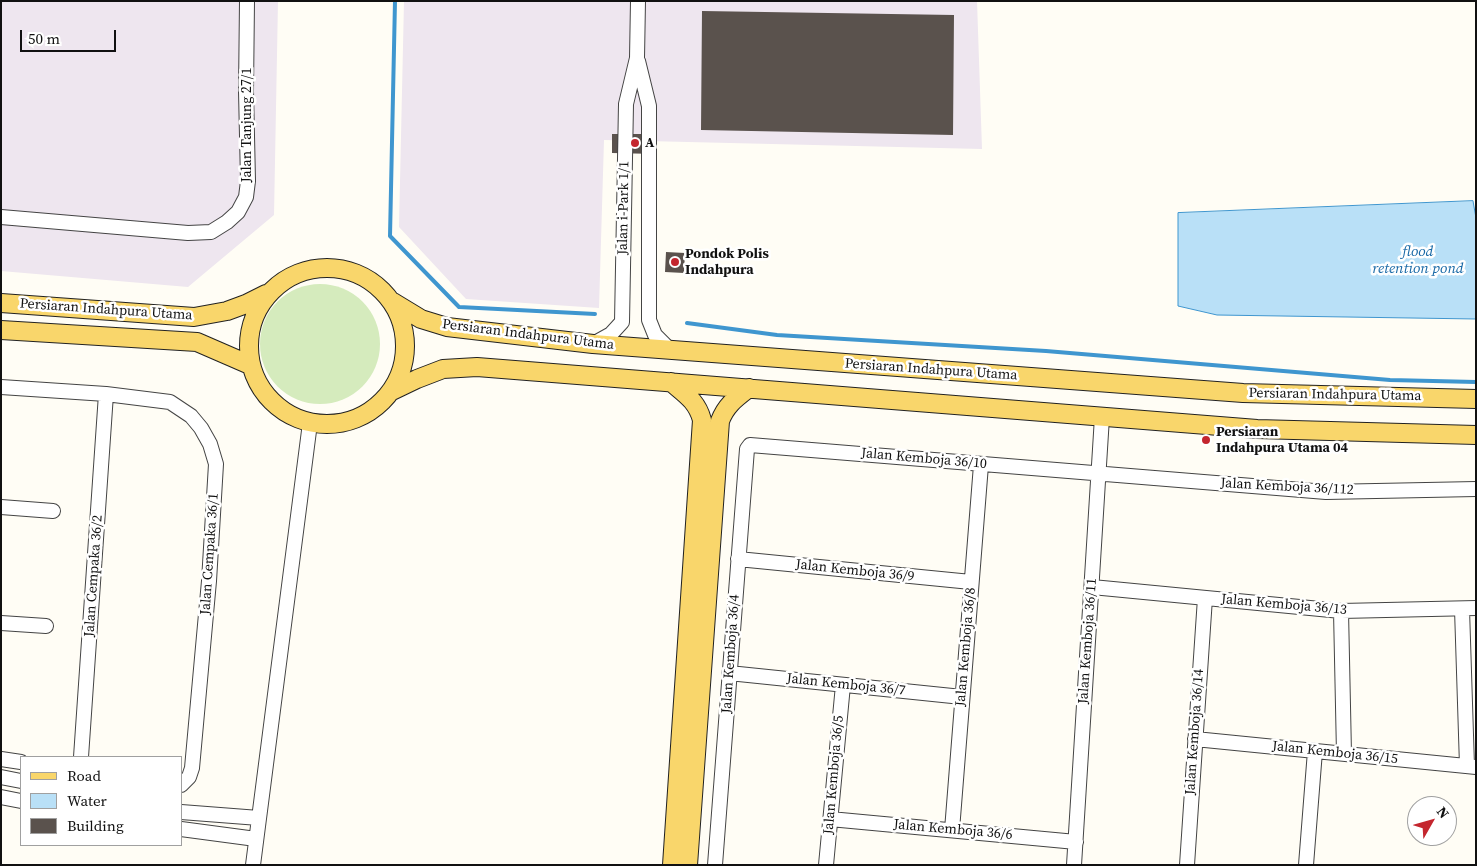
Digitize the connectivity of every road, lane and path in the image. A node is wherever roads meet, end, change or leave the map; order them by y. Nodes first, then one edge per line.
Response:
1 (247, 1) edge
2 (638, 1) edge
3 (637, 58) junction
4 (1, 217) edge
5 (266, 294) junction
6 (393, 302) junction
7 (1, 303) edge
8 (1, 330) edge
9 (593, 344) junction
10 (670, 350) junction
11 (250, 365) junction
12 (671, 382) junction
13 (1, 387) edge
14 (749, 388) junction
15 (392, 391) junction
16 (106, 394) junction
17 (1476, 399) edge
18 (1102, 417) junction
19 (310, 423) junction
20 (1476, 435) edge
21 (750, 445) joint
22 (981, 465) junction
23 (1099, 473) junction
24 (1476, 489) edge
25 (1, 506) edge
26 (53, 512) dead end
27 (738, 559) junction
28 (971, 582) junction
29 (1092, 587) junction
30 (1205, 598) junction
31 (1469, 609) edge
32 (1341, 611) junction
33 (1, 623) edge
34 (46, 626) dead end
35 (729, 673) junction
36 (843, 685) junction
37 (962, 697) junction
38 (1195, 739) junction
39 (1314, 751) junction
40 (1344, 754) junction
41 (81, 756) edge
42 (1, 759) edge
43 (20, 762) edge
44 (1472, 767) edge
45 (1, 778) edge
46 (20, 781) edge
47 (182, 783) edge
48 (1, 797) edge
49 (20, 801) edge
50 (182, 812) edge
51 (259, 818) junction
52 (830, 819) junction
53 (182, 829) edge
54 (952, 830) junction
55 (256, 839) junction
56 (1076, 842) junction
57 (253, 865) edge
58 (672, 865) edge
59 (688, 865) edge
60 (715, 865) edge
61 (826, 865) edge
62 (1074, 865) edge
63 (1187, 865) edge
64 (1306, 865) edge

1 - 4 street, Jalan Tanjung 27/1
2 - 3 street, Jalan i-Park 1/1
3 - 9 street, Jalan i-Park 1/1
3 - 10 street, Jalan i-Park 1/1
5 - 6 main road
5 - 7 main road, Persiaran Indahpura Utama
5 - 11 main road
6 - 9 main road, Persiaran Indahpura Utama
6 - 15 main road
8 - 11 main road, Persiaran Indahpura Utama
9 - 10 main road, Persiaran Indahpura Utama
10 - 17 main road, Persiaran Indahpura Utama
11 - 19 main road
12 - 14 main road
12 - 15 main road
12 - 58 main road
13 - 16 street, Jalan Cempaka 36/1
14 - 18 main road
14 - 59 main road
15 - 19 main road
16 - 41 street, Jalan Cempaka 36/2
16 - 47 street, Jalan Cempaka 36/1
18 - 20 main road
18 - 23 street, Jalan Kemboja 36/11
19 - 51 street
21 - 22 street, Jalan Kemboja 36/10
21 - 27 street, Jalan Kemboja 36/4
22 - 23 street, Jalan Kemboja 36/10
22 - 28 street, Jalan Kemboja 36/8
23 - 24 street, Jalan Kemboja 36/112
23 - 29 street, Jalan Kemboja 36/11
25 - 26 street
27 - 28 street, Jalan Kemboja 36/9
27 - 35 street, Jalan Kemboja 36/4
28 - 37 street, Jalan Kemboja 36/8
29 - 30 street, Jalan Kemboja 36/13
29 - 56 street, Jalan Kemboja 36/11
30 - 32 street, Jalan Kemboja 36/13
30 - 38 street, Jalan Kemboja 36/14
31 - 32 street, Jalan Kemboja 36/13
31 - 44 street
32 - 40 street
33 - 34 street
35 - 36 street, Jalan Kemboja 36/7
35 - 60 street, Jalan Kemboja 36/4
36 - 37 street, Jalan Kemboja 36/7
36 - 52 street, Jalan Kemboja 36/5
37 - 54 street, Jalan Kemboja 36/8
38 - 39 street, Jalan Kemboja 36/15
38 - 63 street, Jalan Kemboja 36/14
39 - 40 street, Jalan Kemboja 36/15
39 - 64 street
40 - 44 street, Jalan Kemboja 36/15
42 - 43 street
45 - 46 street
48 - 49 street
50 - 51 street
51 - 55 street
52 - 54 street, Jalan Kemboja 36/6
52 - 61 street, Jalan Kemboja 36/5
53 - 55 street
54 - 56 street, Jalan Kemboja 36/6
55 - 57 street
56 - 62 street, Jalan Kemboja 36/11

